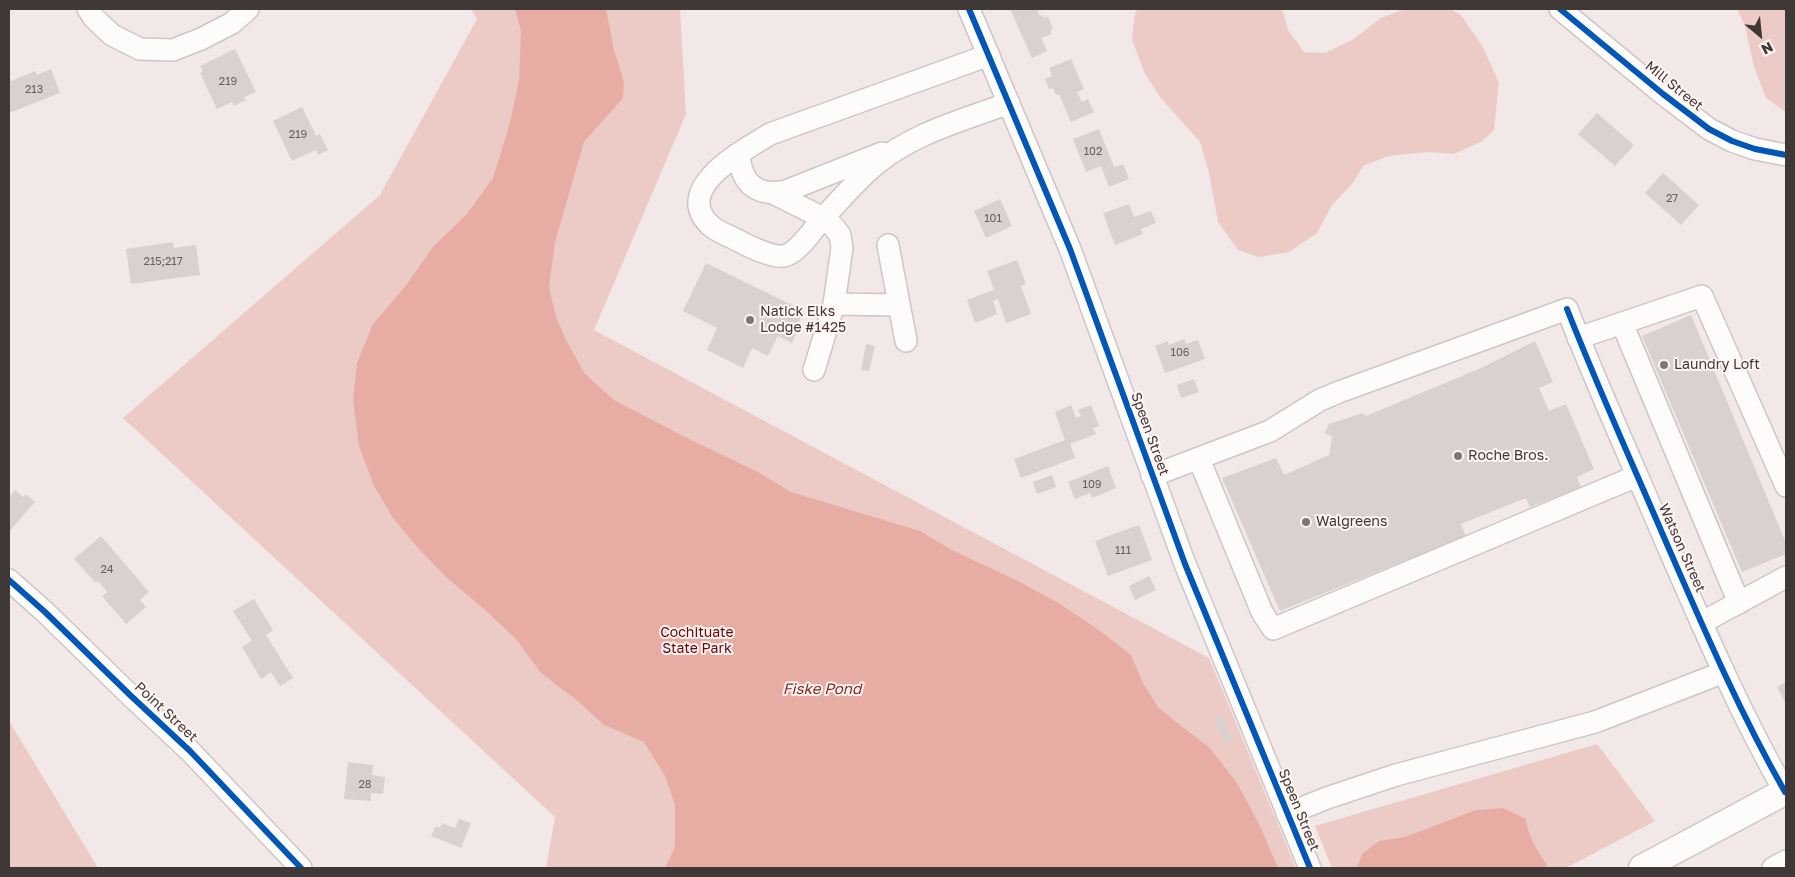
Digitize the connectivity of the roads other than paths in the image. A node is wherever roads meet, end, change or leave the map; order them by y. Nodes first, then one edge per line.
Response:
1 (88, 9) edge
2 (248, 9) edge
3 (969, 9) edge
4 (1560, 9) edge
5 (989, 55) junction
6 (1009, 103) junction
7 (905, 143) junction
8 (739, 154) junction
9 (1786, 155) edge
10 (774, 193) junction
11 (823, 218) junction
12 (888, 245) dead end
13 (834, 304) junction
14 (899, 305) junction
15 (1622, 323) junction
16 (1578, 338) junction
17 (906, 341) dead end
18 (814, 370) dead end
19 (1198, 459) junction
20 (1152, 476) junction
21 (1638, 476) junction
22 (1786, 486) edge
23 (1786, 577) edge
24 (9, 580) edge
25 (1739, 603) junction
26 (1701, 623) junction
27 (1724, 672) junction
28 (1785, 791) edge
29 (1287, 814) junction
30 (1786, 861) edge
31 (302, 868) edge
32 (1310, 868) edge
33 (1642, 868) edge
34 (1773, 868) edge

1 - 2 street
3 - 5 street, Speen Street
4 - 9 street, Mill Street
5 - 6 street, Speen Street
5 - 8 street
6 - 7 street
6 - 20 street, Speen Street
7 - 10 street
7 - 11 street
8 - 10 street
8 - 11 street
10 - 11 street
11 - 13 street
12 - 14 street
13 - 14 street
13 - 18 street
14 - 17 street
15 - 16 street
15 - 22 street
15 - 25 street
16 - 19 street, Watson Street
16 - 21 street, Watson Street
19 - 20 street
19 - 21 street
20 - 29 street, Speen Street
21 - 26 street, Watson Street
23 - 25 street
24 - 31 street, Point Street
25 - 26 street
26 - 27 street, Watson Street
27 - 28 street, Watson Street
27 - 29 street
28 - 33 main road
29 - 32 street, Speen Street
30 - 34 street

